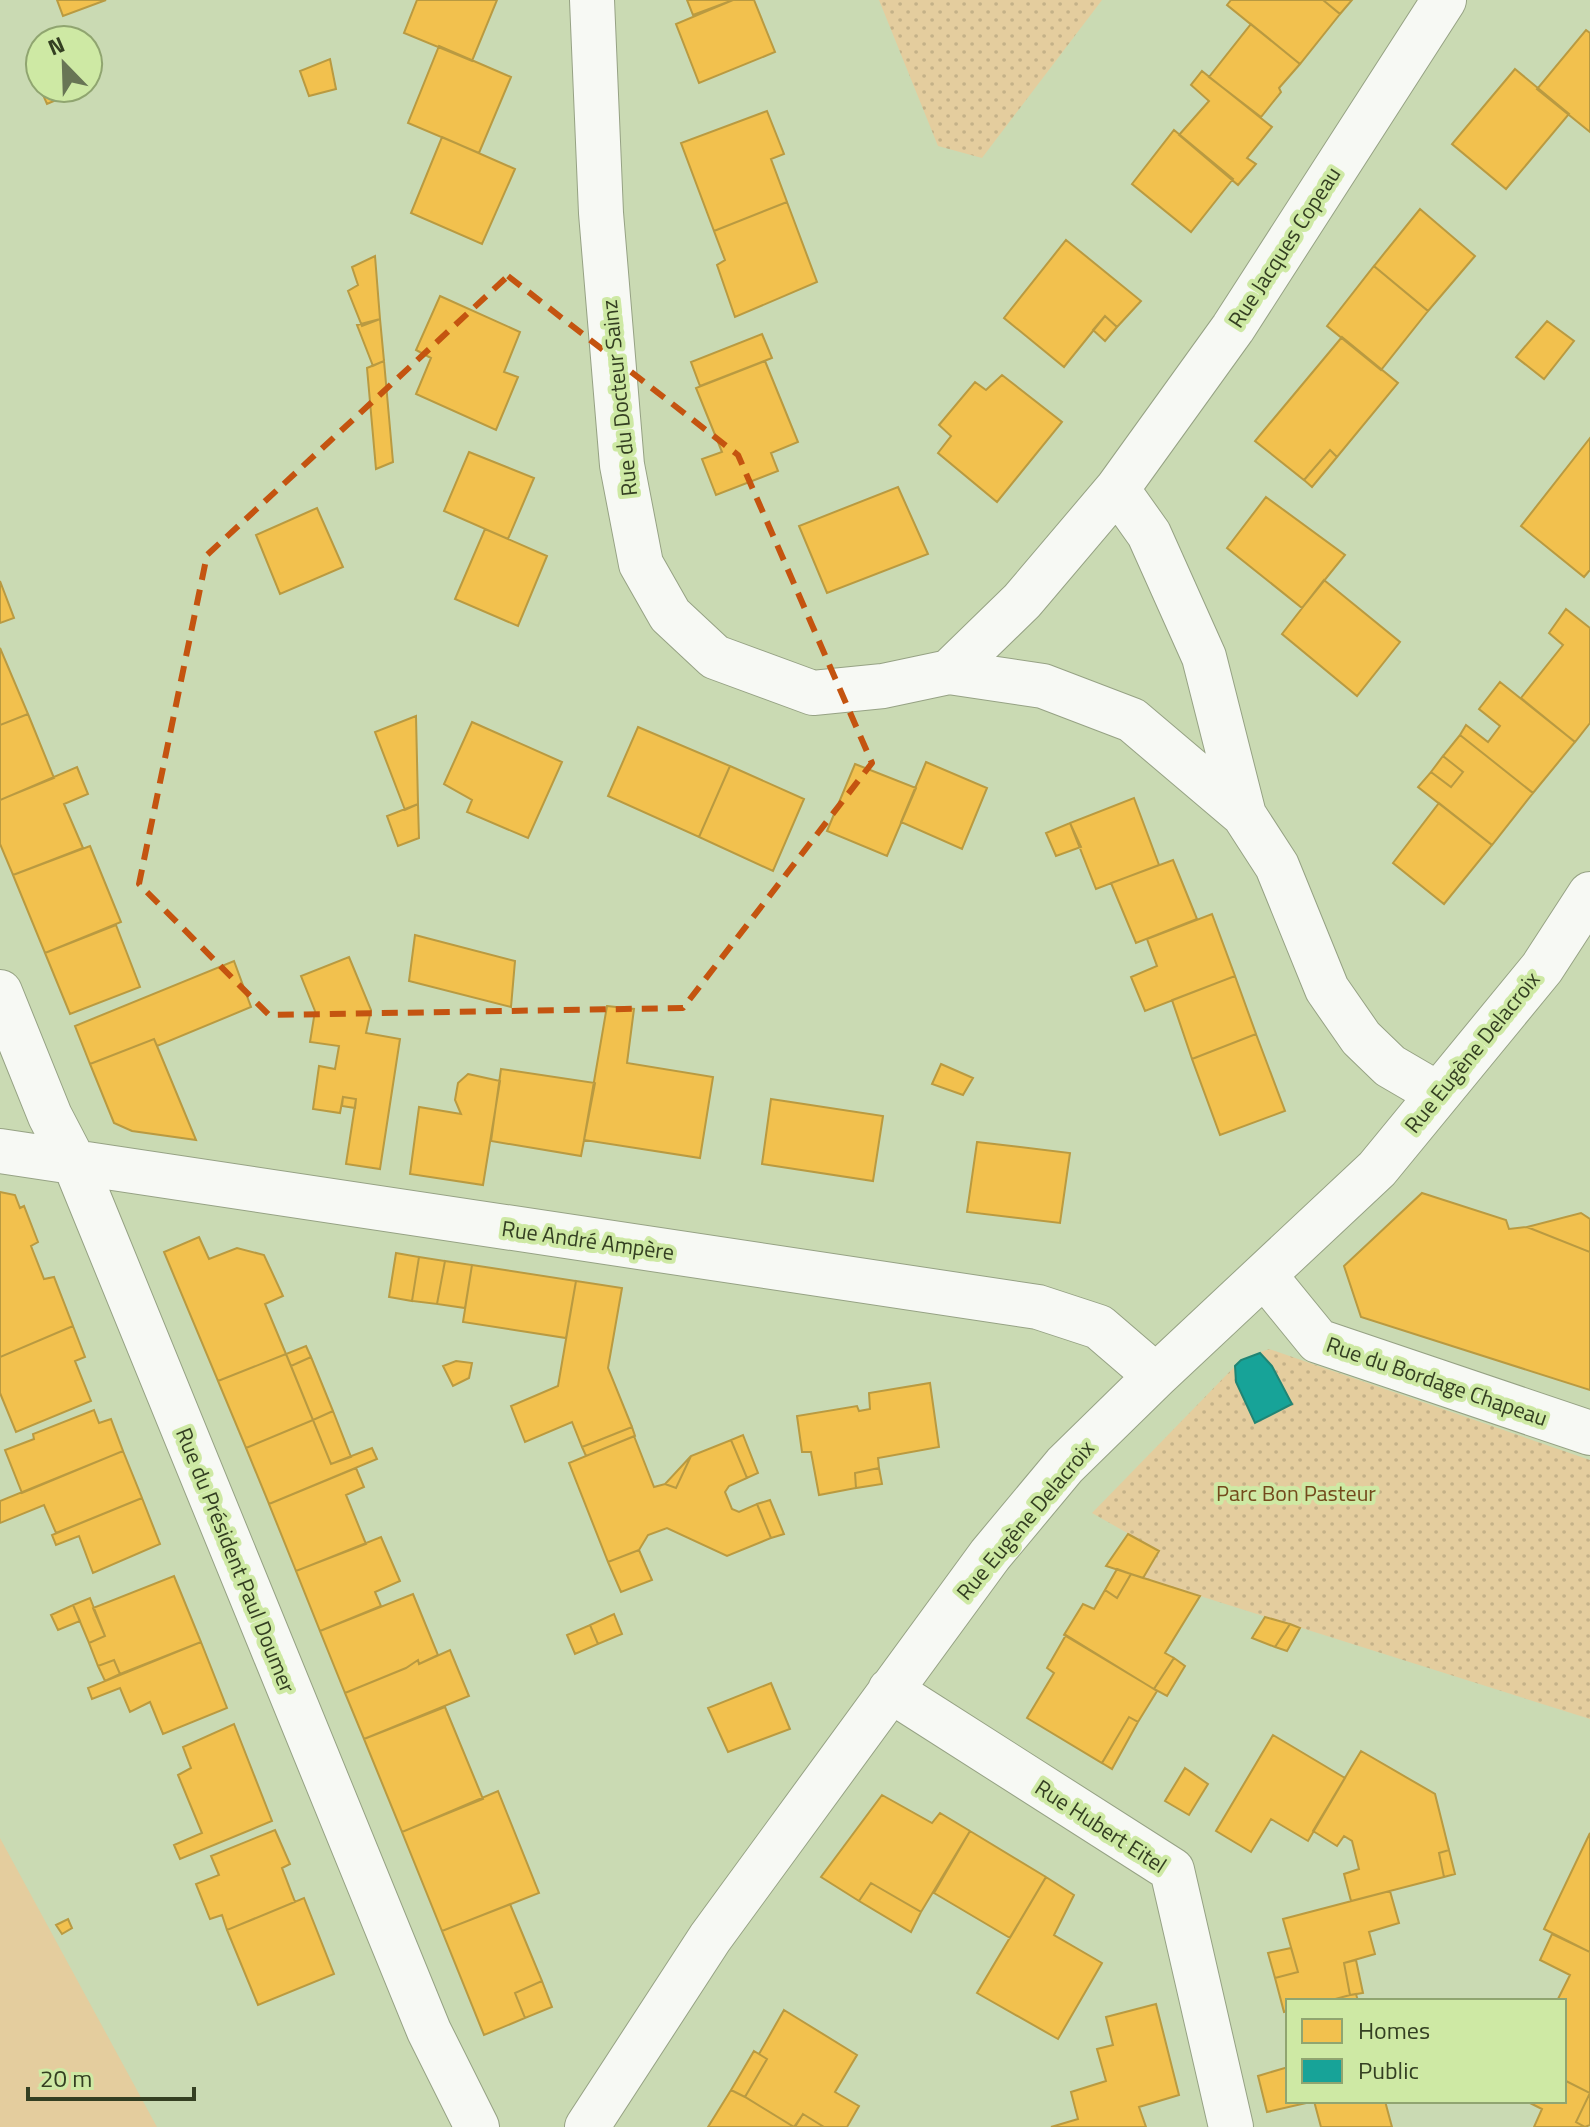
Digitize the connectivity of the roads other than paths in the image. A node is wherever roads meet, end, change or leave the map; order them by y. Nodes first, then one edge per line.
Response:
1 (592, 0) edge
2 (1444, 0) edge
3 (1117, 489) junction
4 (949, 672) junction
5 (1244, 815) junction
6 (1590, 894) edge
7 (0, 992) edge
8 (1438, 1094) junction
9 (0, 1151) edge
10 (75, 1164) junction
11 (1265, 1276) junction
12 (1156, 1376) junction
13 (1590, 1433) edge
14 (890, 1690) junction
15 (477, 2127) edge
16 (587, 2127) edge
17 (1231, 2127) edge

1 - 4 street, Rue du Docteur Sainz
2 - 3 street, Rue Jacques Copeau
3 - 4 street, Rue Jacques Copeau
3 - 5 street
4 - 5 street, Rue du Docteur Sainz
5 - 8 street, Rue du Docteur Sainz
6 - 8 street, Rue Eugène Delacroix
7 - 10 street, Rue du Président Paul Doumer
8 - 11 street, Rue Eugène Delacroix
9 - 10 street, Rue André Ampère
10 - 12 street, Rue André Ampère
10 - 15 street, Rue du Président Paul Doumer
11 - 12 street, Rue Eugène Delacroix
11 - 13 street, Rue du Bordage Chapeau
12 - 14 street, Rue Eugène Delacroix
14 - 16 street, Rue Eugène Delacroix
14 - 17 street, Rue Hubert Eitel

